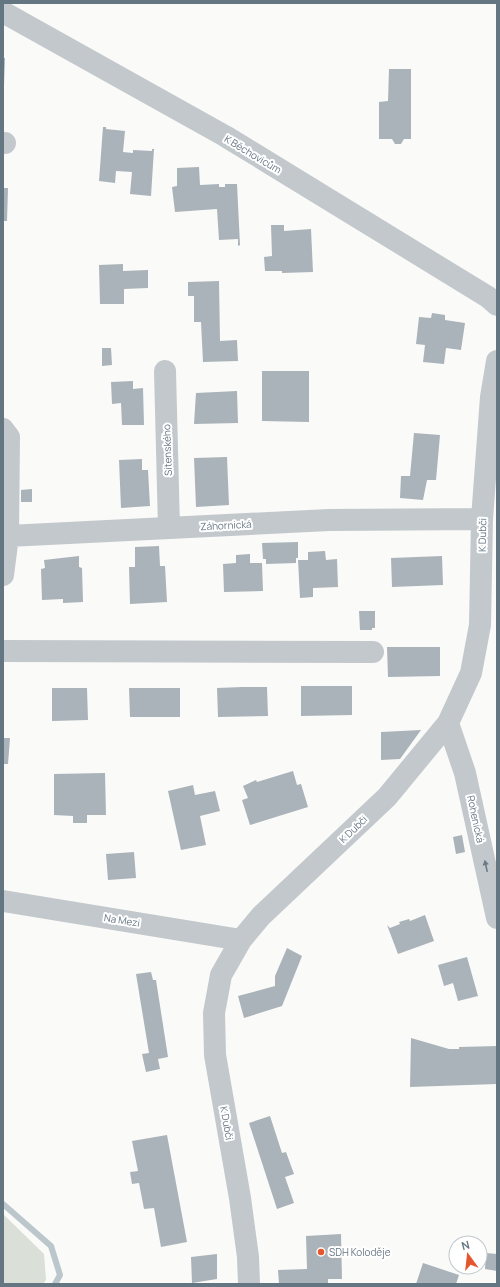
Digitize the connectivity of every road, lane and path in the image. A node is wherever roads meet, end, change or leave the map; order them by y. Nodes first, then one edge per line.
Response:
1 (3, 12) edge
2 (497, 305) edge
3 (497, 361) edge
4 (165, 371) dead end
5 (3, 429) edge
6 (482, 519) junction
7 (169, 528) junction
8 (5, 536) edge
9 (3, 575) edge
10 (3, 651) edge
11 (373, 652) dead end
12 (448, 723) junction
13 (476, 820) junction
14 (497, 840) edge
15 (3, 901) edge
16 (497, 918) edge
17 (241, 940) junction
18 (249, 1284) edge

1 - 2 street, K Běchovicům
3 - 6 street, K Dubči
4 - 7 street, Sitenského
5 - 8 street
6 - 7 street, Záhornická
6 - 12 street, K Dubči
7 - 8 street, Záhornická
8 - 9 street
10 - 11 street
12 - 13 street, Rohenická
12 - 17 street, K Dubči
13 - 14 street
16 -> 13 street, Rohenická
15 - 17 street, Na Mezi
17 - 18 street, K Dubči

